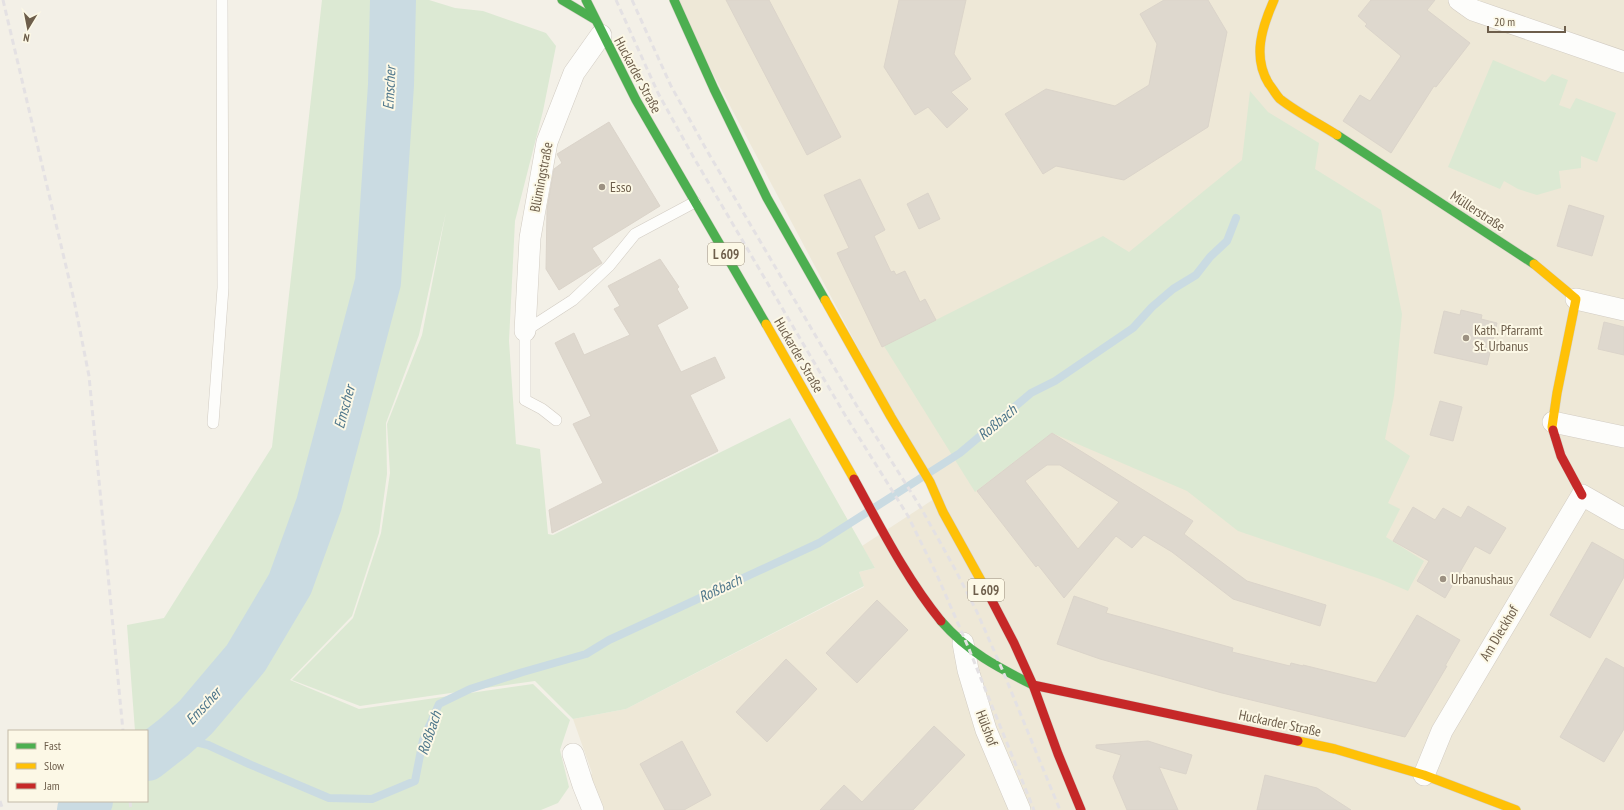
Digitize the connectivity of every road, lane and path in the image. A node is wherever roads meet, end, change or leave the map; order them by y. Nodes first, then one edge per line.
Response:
1 (222, 0) edge
2 (562, 0) edge
3 (586, 0) edge
4 (674, 0) edge
5 (1274, 0) edge
6 (1459, 0) edge
7 (597, 27) junction
8 (1624, 62) edge
9 (695, 202) junction
10 (1576, 299) junction
11 (1624, 310) edge
12 (525, 331) junction
13 (556, 420) dead end
14 (1553, 422) junction
15 (213, 423) dead end
16 (1624, 437) edge
17 (1582, 495) junction
18 (1624, 519) edge
19 (963, 643) junction
20 (1033, 685) junction
21 (573, 754) dead end
22 (1424, 775) junction
23 (589, 809) edge
24 (1020, 810) edge
25 (1082, 810) edge
26 (1516, 810) edge

1 - 15 lane
2 - 7 main road
3 - 7 main road, Huckarder Straße / L 609
4 - 20 main road, L 609
5 - 10 main road, Müllerstraße
6 - 8 street
7 - 9 main road, Huckarder Straße / L 609
7 - 12 street, Blümingstraße
9 - 12 lane
9 - 19 main road, Huckarder Straße / L 609
10 - 11 street
10 - 14 main road
12 - 13 lane
14 - 16 street
14 - 17 main road
17 - 18 street
17 - 22 street, Am Dieckhof
19 - 20 main road, Huckarder Straße / L 609
19 - 24 street, Hülshof
20 - 22 main road, Huckarder Straße
20 - 25 main road, L 609
21 - 23 street
22 - 26 main road, Huckarder Straße

